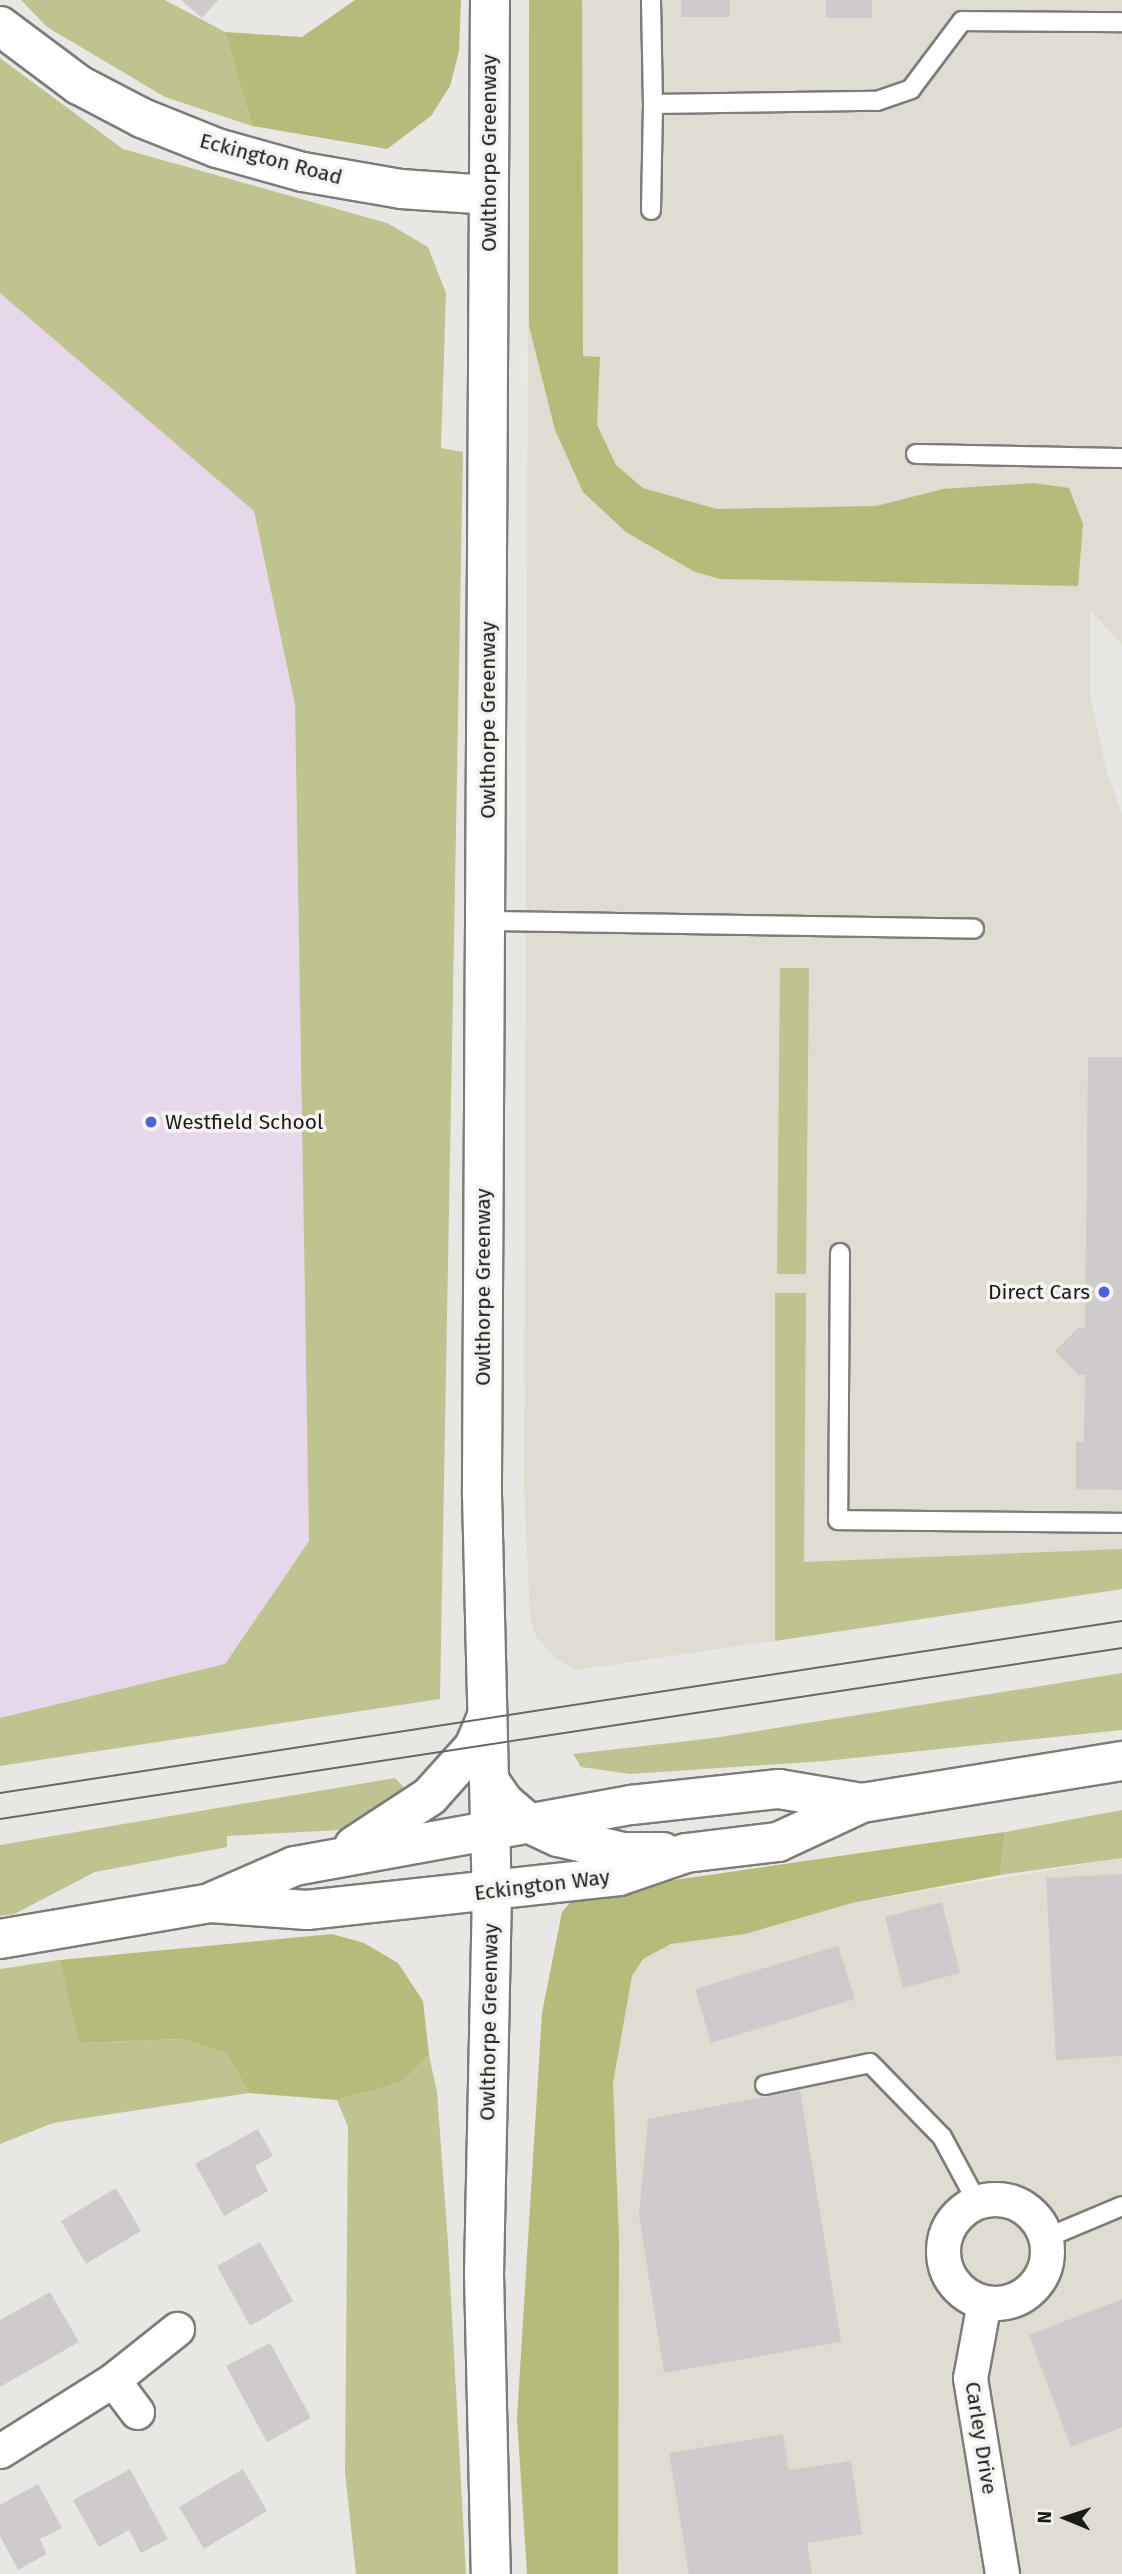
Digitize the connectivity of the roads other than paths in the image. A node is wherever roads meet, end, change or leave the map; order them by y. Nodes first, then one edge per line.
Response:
1 (490, 0) edge
2 (651, 0) edge
3 (1122, 22) edge
4 (0, 26) edge
5 (653, 104) junction
6 (488, 195) junction
7 (651, 210) dead end
8 (916, 454) dead end
9 (1122, 458) edge
10 (487, 921) junction
11 (974, 929) dead end
12 (840, 1253) dead end
13 (1122, 1523) edge
14 (487, 1716) junction
15 (1122, 1761) edge
16 (489, 1780) junction
17 (862, 1803) junction
18 (528, 1823) junction
19 (491, 1829) junction
20 (686, 1853) junction
21 (334, 1858) junction
22 (492, 1892) junction
23 (210, 1903) junction
24 (0, 1939) edge
25 (765, 2085) dead end
26 (977, 2202) junction
27 (1122, 2206) edge
28 (1046, 2238) junction
29 (984, 2302) junction
30 (177, 2329) dead end
31 (113, 2379) junction
32 (137, 2412) dead end
33 (0, 2451) edge
34 (491, 2574) edge
35 (1002, 2574) edge

1 - 6 street, Owlthorpe Greenway
2 - 5 lane
3 - 5 lane
4 - 6 street, Eckington Road
5 - 7 lane
6 - 10 street, Owlthorpe Greenway
8 - 9 lane
10 - 11 lane
10 - 14 street, Owlthorpe Greenway
12 - 13 lane
14 - 16 street, Owlthorpe Greenway
14 - 21 street
15 - 17 street, Eckington Way
16 - 18 street
16 - 19 street, Owlthorpe Greenway
17 - 18 street, Eckington Way
17 - 20 street, Eckington Way
18 - 19 street, Eckington Way
18 - 20 street
19 - 21 street, Eckington Way
19 - 22 street, Owlthorpe Greenway
20 - 22 street, Eckington Way
21 - 23 street, Eckington Way
22 - 23 street, Eckington Way
22 - 34 street, Owlthorpe Greenway
23 - 24 street, Eckington Way
25 - 26 lane
26 - 28 street
26 - 29 street
27 - 28 lane
28 - 29 street
29 - 35 street, Carley Drive
30 - 31 street
31 - 32 street
31 - 33 street

